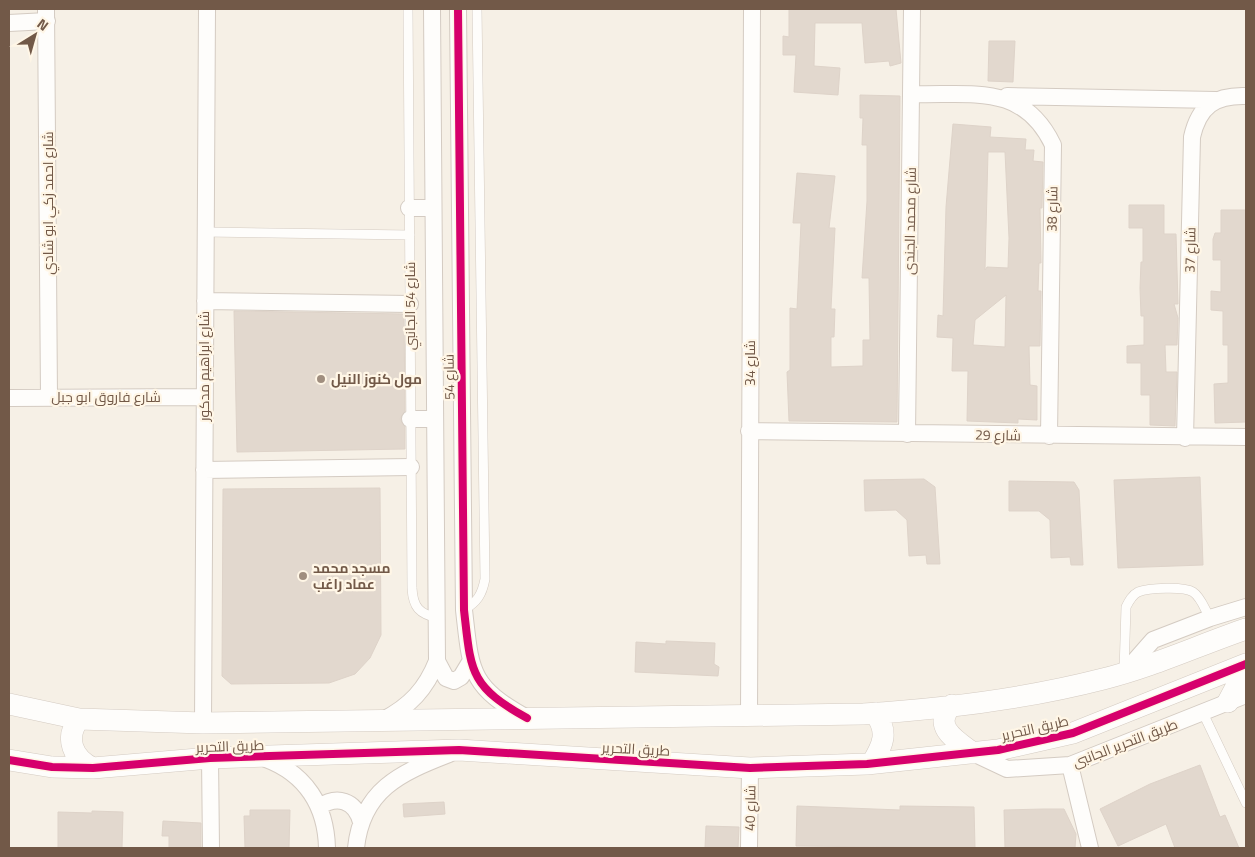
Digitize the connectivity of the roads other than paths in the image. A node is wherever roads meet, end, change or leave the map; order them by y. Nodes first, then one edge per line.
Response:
1 (207, 9) edge
2 (408, 9) edge
3 (432, 9) edge
4 (458, 9) edge
5 (477, 9) edge
6 (752, 9) edge
7 (912, 9) edge
8 (46, 15) edge
9 (9, 23) edge
10 (911, 94) junction
11 (992, 96) junction
12 (1246, 96) edge
13 (1216, 100) junction
14 (409, 208) junction
15 (433, 208) junction
16 (205, 232) junction
17 (410, 235) junction
18 (205, 301) junction
19 (410, 304) junction
20 (204, 397) junction
21 (9, 398) edge
22 (49, 398) junction
23 (410, 419) junction
24 (435, 419) junction
25 (749, 431) junction
26 (907, 434) junction
27 (1049, 436) junction
28 (1246, 437) edge
29 (1185, 438) junction
30 (411, 467) junction
31 (204, 470) junction
32 (1246, 607) edge
33 (464, 610) junction
34 (438, 618) junction
35 (1210, 618) junction
36 (1246, 629) edge
37 (437, 661) junction
38 (470, 662) junction
39 (1246, 664) edge
40 (1246, 668) edge
41 (1124, 673) junction
42 (1237, 699) edge
43 (9, 704) edge
44 (952, 705) junction
45 (875, 713) junction
46 (1203, 713) junction
47 (748, 717) junction
48 (527, 718) junction
49 (79, 719) junction
50 (381, 722) junction
51 (203, 723) junction
52 (459, 750) junction
53 (973, 753) junction
54 (210, 758) junction
55 (261, 758) junction
56 (9, 760) edge
57 (872, 763) junction
58 (1070, 765) junction
59 (93, 768) junction
60 (750, 768) junction
61 (1246, 803) edge
62 (319, 807) junction
63 (361, 822) junction
64 (211, 848) edge
65 (327, 848) edge
66 (356, 848) edge
67 (749, 848) edge
68 (1090, 848) edge

1 - 16 street, شارع ابراهيم مدكور
2 - 14 lane, شارع 54 الجانبي
3 - 15 street, شارع 54
4 - 33 street, شارع 54
5 - 33 lane
6 - 25 street, شارع 34
7 - 10 street, شارع محمد الجندى
8 - 9 street
8 - 22 street, شارع احمد زكي ابو شادي
10 - 11 street, شارع 38
10 - 26 street, شارع محمد الجندى
11 - 13 street
11 - 27 street, شارع 38
12 - 13 street
13 - 29 street, شارع 37
14 - 15 street
14 - 17 lane, شارع 54 الجانبي
15 - 24 street, شارع 54
16 - 17 lane
16 - 18 street, شارع ابراهيم مدكور
17 - 19 lane, شارع 54 الجانبي
18 - 19 street
18 - 20 street, شارع ابراهيم مدكور
19 - 23 lane, شارع 54 الجانبي
20 - 22 street, شارع فاروق ابو جبل
20 - 31 street, شارع ابراهيم مدكور
21 - 22 street, شارع فاروق ابو جبل
23 - 24 street
23 - 30 lane, شارع 54 الجانبي
24 - 34 street, شارع 54
25 - 26 street, شارع 29
25 - 47 street, شارع 34
26 - 27 street, شارع 29
27 - 29 street, شارع 29
28 - 29 street, شارع 29
30 - 31 street
30 - 34 lane, شارع 54 الجانبي
31 - 51 street, شارع ابراهيم مدكور
32 - 35 street
33 - 38 street, شارع 54
34 - 37 street, شارع 54
35 - 41 street
35 - 41 lane
36 - 41 street, طريق التحرير
37 - 38 street
37 - 50 street, شارع 54
38 - 48 street, شارع 54
39 - 53 street, طريق التحرير
40 - 42 street
41 - 44 street, طريق التحرير
42 - 46 street, طريق التحرير الجانبى
43 - 49 street, طريق التحرير
44 - 45 street, طريق التحرير
44 - 53 street
45 - 47 street, طريق التحرير
45 - 57 street
46 - 58 street, طريق التحرير الجانبى
46 - 61 lane
47 - 48 street, طريق التحرير
48 - 50 street, طريق التحرير
49 - 51 street, طريق التحرير
49 - 59 street
50 - 51 street, طريق التحرير
52 - 55 street, طريق التحرير
52 - 60 street, طريق التحرير
52 - 63 street
53 - 57 street, طريق التحرير
53 - 58 street, طريق التحرير الجانبى
54 - 55 street, طريق التحرير
54 - 59 street, طريق التحرير
54 - 64 street
55 - 62 street
56 - 59 street, طريق التحرير
57 - 60 street, طريق التحرير
58 - 68 street
60 - 67 street, شارع 40
62 - 63 street
62 - 65 street
63 - 66 street

